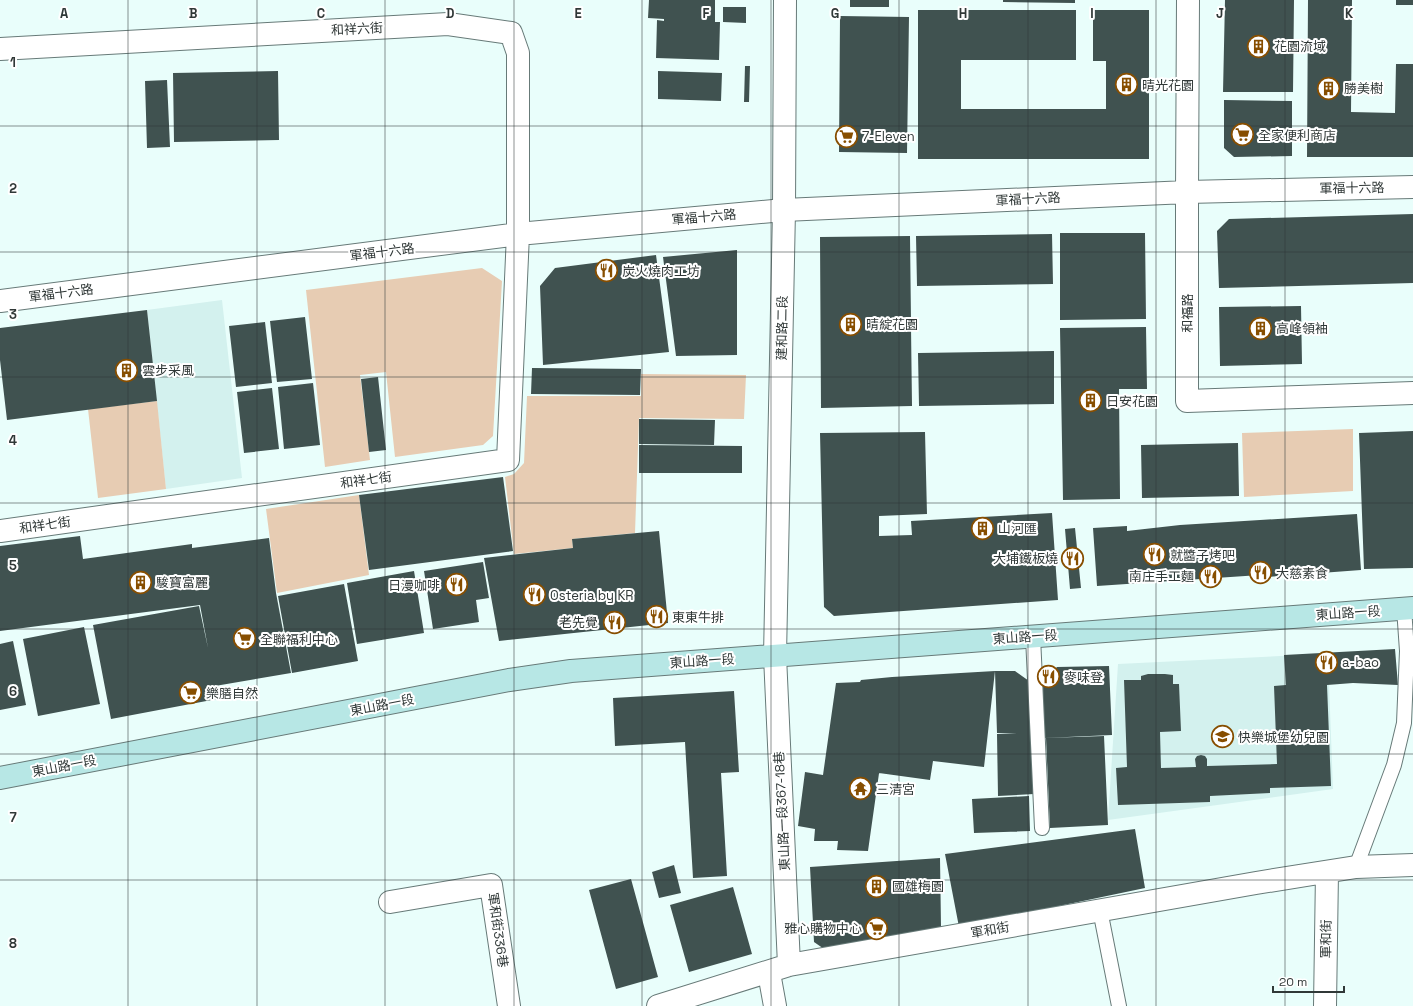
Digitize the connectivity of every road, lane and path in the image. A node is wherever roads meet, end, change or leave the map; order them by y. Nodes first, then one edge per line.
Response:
1 (785, 0) edge
2 (1188, 0) edge
3 (0, 49) edge
4 (1413, 187) edge
5 (1187, 192) junction
6 (784, 210) junction
7 (518, 234) junction
8 (0, 301) edge
9 (1413, 393) edge
10 (0, 531) edge
11 (1409, 608) edge
12 (1033, 636) junction
13 (776, 656) junction
14 (0, 778) edge
15 (1042, 828) dead end
16 (1413, 865) edge
17 (1356, 867) junction
18 (1327, 872) junction
19 (390, 902) dead end
20 (1100, 910) junction
21 (779, 969) junction
22 (509, 1006) edge
23 (658, 1006) edge
24 (775, 1006) edge
25 (1119, 1006) edge
26 (1325, 1006) edge

1 - 6 street, 建和路二段
2 - 5 street, 和福路
3 - 7 street, 和祥六街
4 - 5 street, 軍福十六路
5 - 6 street, 軍福十六路
5 - 9 street, 和福路
6 - 7 street, 軍福十六路
6 - 13 street, 建和路二段
7 - 8 street, 軍福十六路
7 - 10 street, 和祥七街
11 - 12 main road, 東山路一段
11 - 17 lane
12 - 13 main road, 東山路一段
12 - 15 lane
13 - 14 main road, 東山路一段
13 - 21 street, 東山路一段367-18巷
16 - 17 street, 軍和街
17 - 18 street, 軍和街
18 - 20 street, 軍和街
18 - 26 street, 軍和街
19 - 22 street, 軍和街336巷
20 - 21 street, 軍和街
20 - 25 lane
21 - 23 street, 軍和街
21 - 24 street, 東山路一段367-18巷

